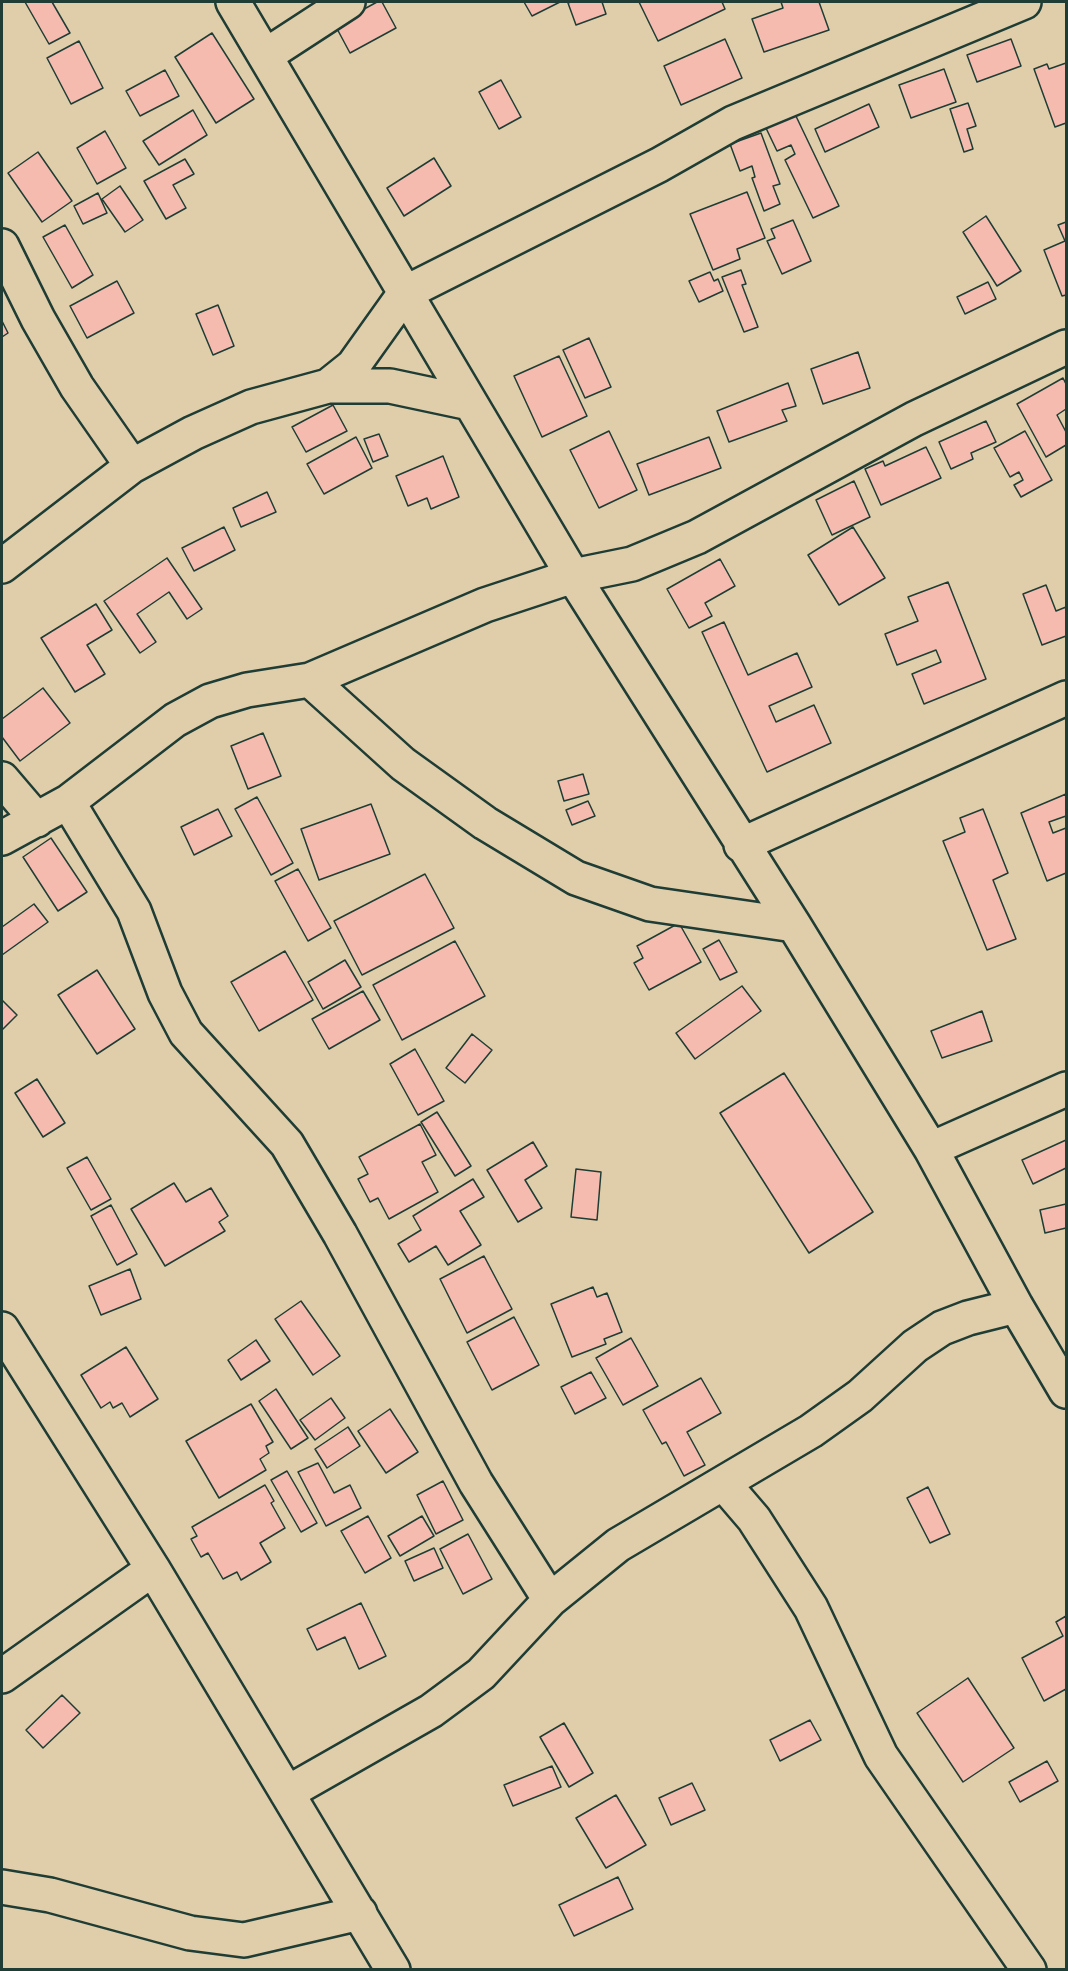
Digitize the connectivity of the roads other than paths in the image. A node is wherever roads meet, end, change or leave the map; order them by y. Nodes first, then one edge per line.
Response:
1 (233, 2) edge
2 (348, 2) edge
3 (1024, 2) edge
4 (265, 56) junction
5 (2, 246) edge
6 (405, 293) junction
7 (1066, 347) edge
8 (328, 386) junction
9 (470, 403) junction
10 (132, 466) junction
11 (2, 566) edge
12 (573, 576) junction
13 (310, 680) junction
14 (1066, 698) edge
15 (2, 780) edge
16 (68, 802) junction
17 (37, 820) junction
18 (2, 838) edge
19 (741, 844) junction
20 (794, 926) junction
21 (1066, 1089) edge
22 (931, 1149) junction
23 (1016, 1306) junction
24 (4, 1342) edge
25 (1064, 1382) edge
26 (724, 1484) junction
27 (153, 1569) junction
28 (550, 1600) junction
29 (2, 1676) edge
30 (287, 1793) junction
31 (2, 1887) edge
32 (360, 1913) junction
33 (393, 1970) edge
34 (1029, 1970) edge

1 - 4 street
2 - 4 street
3 - 6 street
4 - 6 street
5 - 10 street
6 - 8 street
6 - 9 street
7 - 12 street
8 - 9 street
8 - 10 street
9 - 12 street
10 - 11 street
12 - 13 street
12 - 19 street
13 - 16 street
13 - 20 street
14 - 19 street
15 - 17 street
16 - 17 street
16 - 28 street
17 - 18 street
19 - 20 street
20 - 22 street
21 - 22 street
22 - 23 street
23 - 25 street
23 - 26 street
24 - 27 street
26 - 28 street
26 - 34 street
27 - 29 street
27 - 30 street
28 - 30 street
30 - 32 street
31 - 32 street
32 - 33 street

